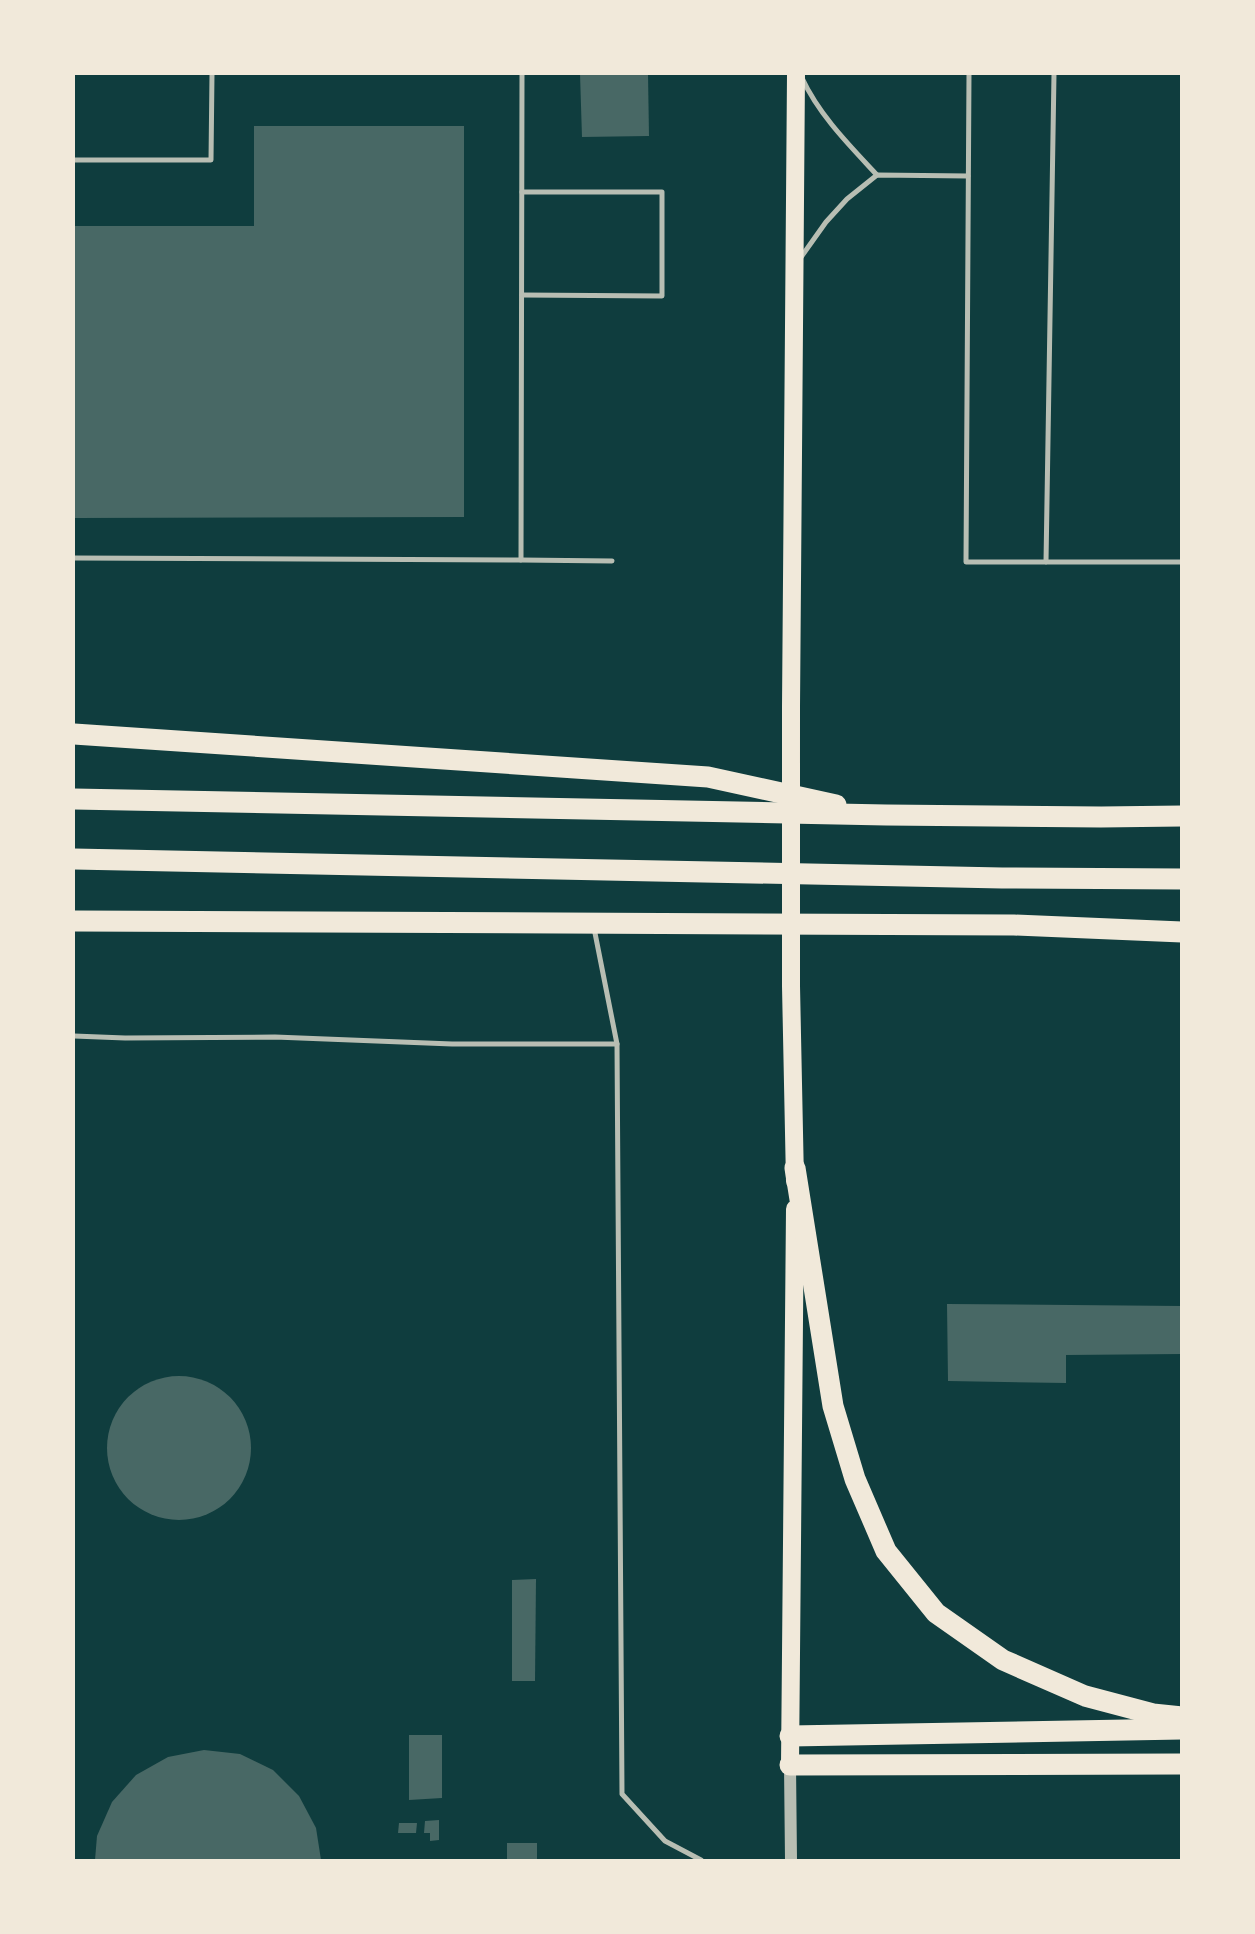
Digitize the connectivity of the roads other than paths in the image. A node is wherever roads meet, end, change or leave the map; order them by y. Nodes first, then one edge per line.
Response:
1 (212, 74) edge
2 (522, 74) edge
3 (798, 74) edge
4 (969, 74) edge
5 (1054, 74) edge
6 (74, 160) edge
7 (877, 175) junction
8 (968, 176) junction
9 (522, 192) junction
10 (795, 265) junction
11 (522, 295) junction
12 (74, 558) edge
13 (521, 560) junction
14 (612, 561) dead end
15 (1046, 562) junction
16 (1181, 562) edge
17 (74, 734) edge
18 (74, 799) edge
19 (886, 815) junction
20 (1181, 816) edge
21 (74, 859) edge
22 (1181, 879) edge
23 (74, 921) edge
24 (593, 923) junction
25 (1181, 932) edge
26 (74, 1036) edge
27 (617, 1044) junction
28 (795, 1168) junction
29 (1181, 1717) edge
30 (1181, 1730) edge
31 (790, 1736) junction
32 (1181, 1764) edge
33 (790, 1765) junction
34 (701, 1860) edge
35 (791, 1860) edge

1 - 6 lane
2 - 9 lane
3 - 7 lane
3 - 10 main road
4 - 8 lane
5 - 15 lane
7 - 8 lane
7 - 10 lane
8 - 15 lane
9 - 11 lane
9 - 11 lane
10 - 28 main road
11 - 13 lane
12 - 13 lane
13 - 14 lane
15 - 16 lane
17 - 19 highway
18 - 19 highway
19 - 20 highway
21 - 22 highway
23 - 24 highway
24 - 25 highway
24 - 27 lane
26 - 27 lane
27 - 34 lane
28 - 29 highway
28 - 31 main road
30 - 31 highway
31 - 33 main road
32 - 33 highway
33 - 35 street

